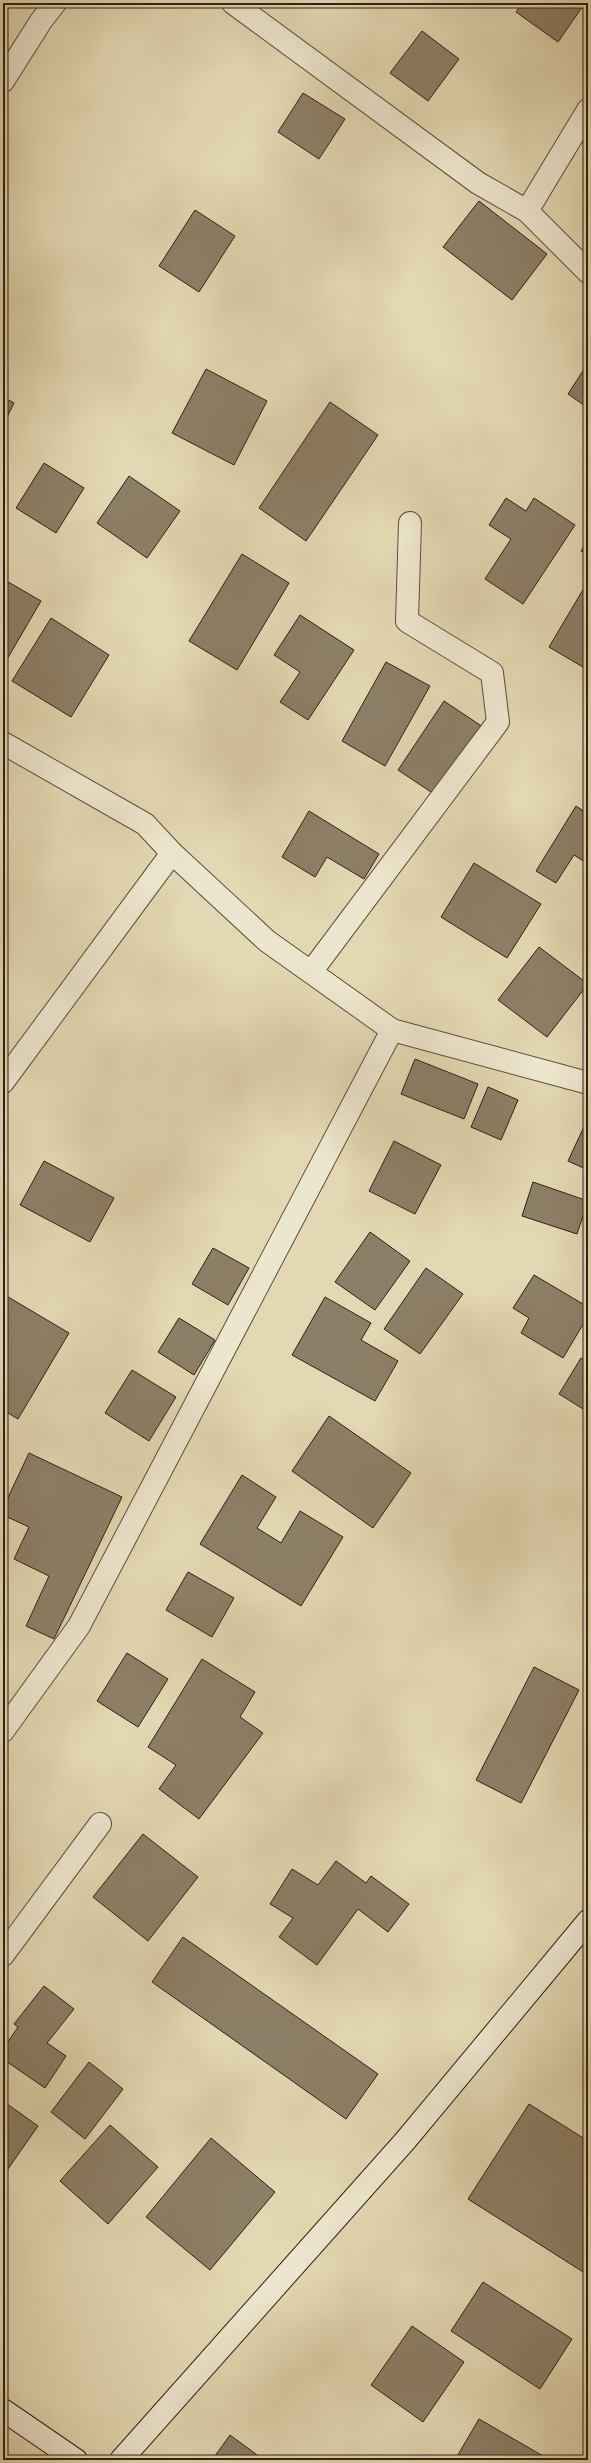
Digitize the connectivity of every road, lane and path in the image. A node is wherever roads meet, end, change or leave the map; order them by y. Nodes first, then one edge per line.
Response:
1 (55, 3) edge
2 (233, 3) edge
3 (3, 81) edge
4 (588, 110) edge
5 (527, 211) junction
6 (588, 272) edge
7 (410, 523) dead end
8 (3, 743) edge
9 (172, 853) junction
10 (310, 972) junction
11 (392, 1030) junction
12 (3, 1082) edge
13 (588, 1083) edge
14 (3, 1731) edge
15 (100, 1824) dead end
16 (585, 1930) edge
17 (3, 1955) edge
18 (3, 2410) edge
19 (76, 2460) edge
20 (120, 2460) edge

1 - 3 street
2 - 5 street
4 - 5 street
5 - 6 street
7 - 10 street
8 - 9 street
9 - 10 street
9 - 12 street
10 - 11 street
11 - 13 street
11 - 14 street
15 - 17 street
16 - 20 street
18 - 19 street

